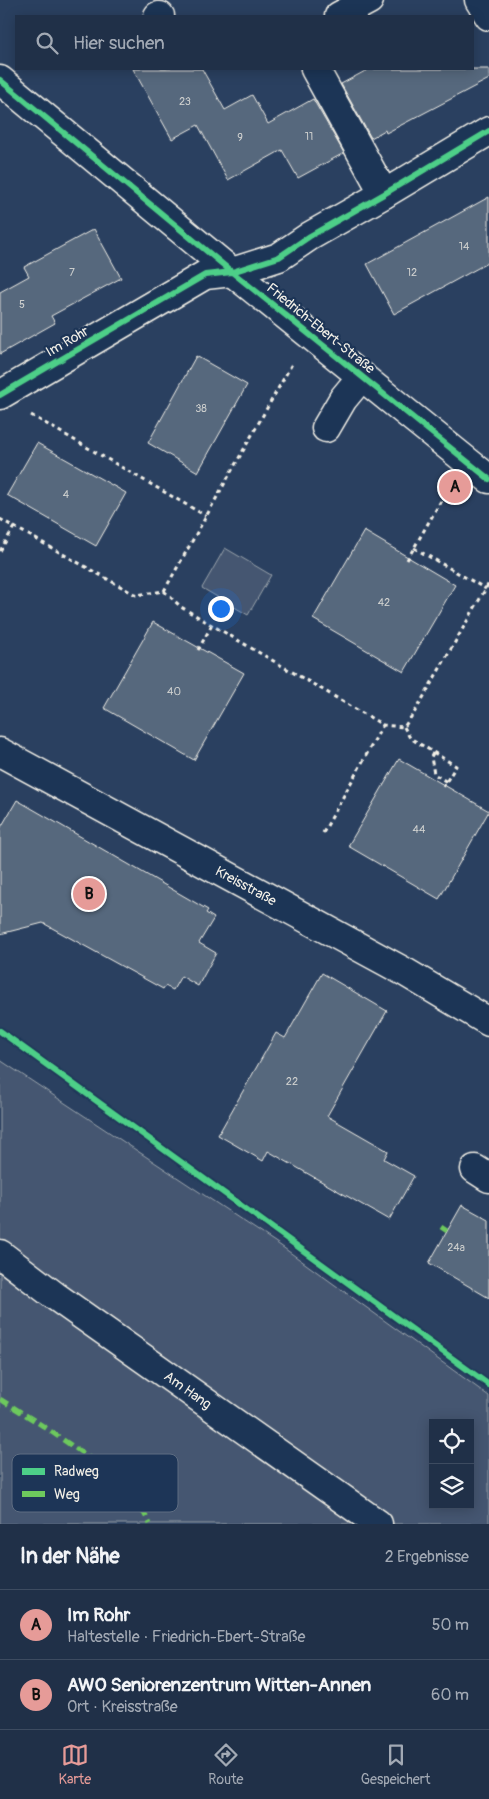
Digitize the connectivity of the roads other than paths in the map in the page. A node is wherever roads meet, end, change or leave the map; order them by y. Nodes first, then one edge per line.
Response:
1 (369, 0) edge
2 (479, 0) edge
3 (340, 15) edge
4 (489, 16) edge
5 (316, 70) edge
6 (0, 80) edge
7 (489, 131) edge
8 (384, 194) junction
9 (232, 272) junction
10 (362, 376) junction
11 (5, 392) edge
12 (326, 428) dead end
13 (489, 478) edge
14 (0, 752) edge
15 (489, 1022) edge
16 (0, 1254) edge
17 (378, 1524) edge

1 - 3 street
2 - 4 street
5 - 8 street
6 - 9 street, Friedrich-Ebert-Straße
7 - 8 street, Im Rohr
8 - 9 street, Im Rohr
9 - 10 street, Friedrich-Ebert-Straße
9 - 11 street, Im Rohr
10 - 12 street
10 - 13 street, Friedrich-Ebert-Straße
14 - 15 street, Kreisstraße
16 - 17 street, Am Hang

